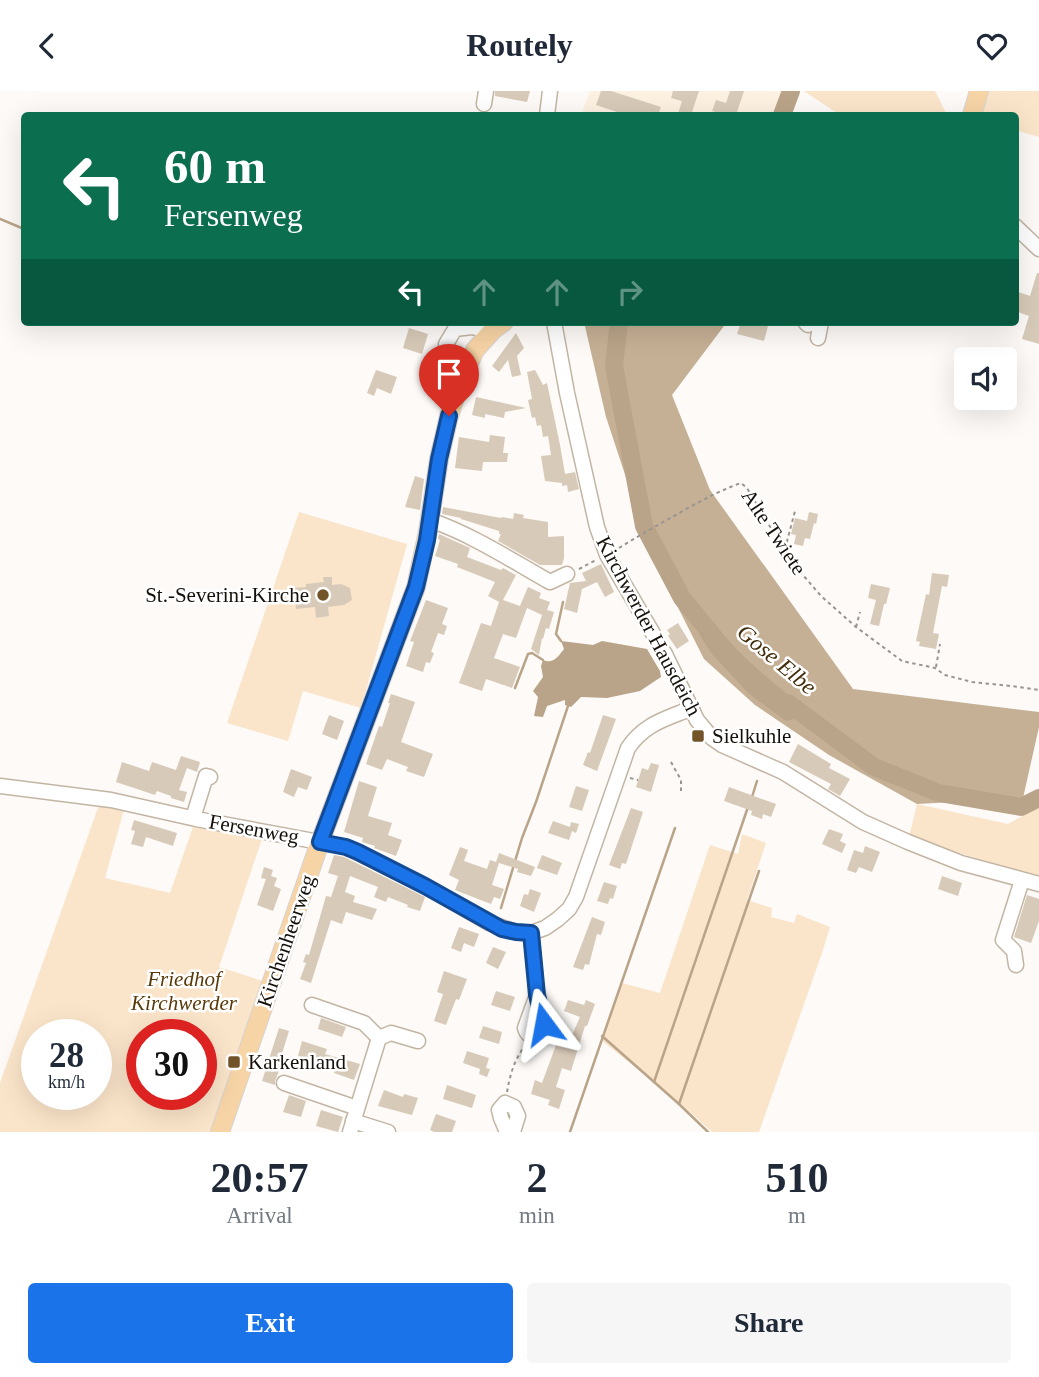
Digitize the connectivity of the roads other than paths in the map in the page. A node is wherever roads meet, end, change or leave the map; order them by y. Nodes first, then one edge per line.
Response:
1 (550, 91) edge
2 (979, 91) edge
3 (547, 112) edge
4 (973, 112) edge
5 (1019, 235) edge
6 (1039, 249) edge
7 (555, 326) edge
8 (812, 326) edge
9 (481, 330) edge
10 (818, 338) dead end
11 (446, 344) dead end
12 (430, 520) junction
13 (567, 574) road end
14 (692, 708) junction
15 (210, 777) dead end
16 (0, 786) edge
17 (193, 818) junction
18 (320, 842) junction
19 (1022, 880) junction
20 (1039, 884) edge
21 (531, 933) junction
22 (1016, 965) dead end
23 (312, 1005) dead end
24 (530, 1036) road end
25 (379, 1038) junction
26 (418, 1041) dead end
27 (284, 1083) dead end
28 (505, 1103) road end
29 (353, 1120) edge
30 (220, 1132) edge
31 (388, 1132) edge
32 (510, 1132) edge

1 - 3 street
2 - 4 main road
5 - 6 street
7 - 14 street, Kirchwerder Hausdeich
8 - 10 street
9 - 11 street
9 - 12 main road, Kirchenheerweg
12 - 13 street
12 - 18 main road, Kirchenheerweg
14 - 19 street, Kirchwerder Hausdeich
14 - 21 street
15 - 17 street
16 - 17 street, Fersenweg
17 - 18 street, Fersenweg
18 - 21 street, Fersenweg
18 - 30 main road, Kirchenheerweg
19 - 20 street, Kirchwerder Hausdeich
19 - 22 street
21 - 24 street
23 - 25 street
25 - 26 street
25 - 29 street
27 - 29 street
28 - 32 street
29 - 31 street

